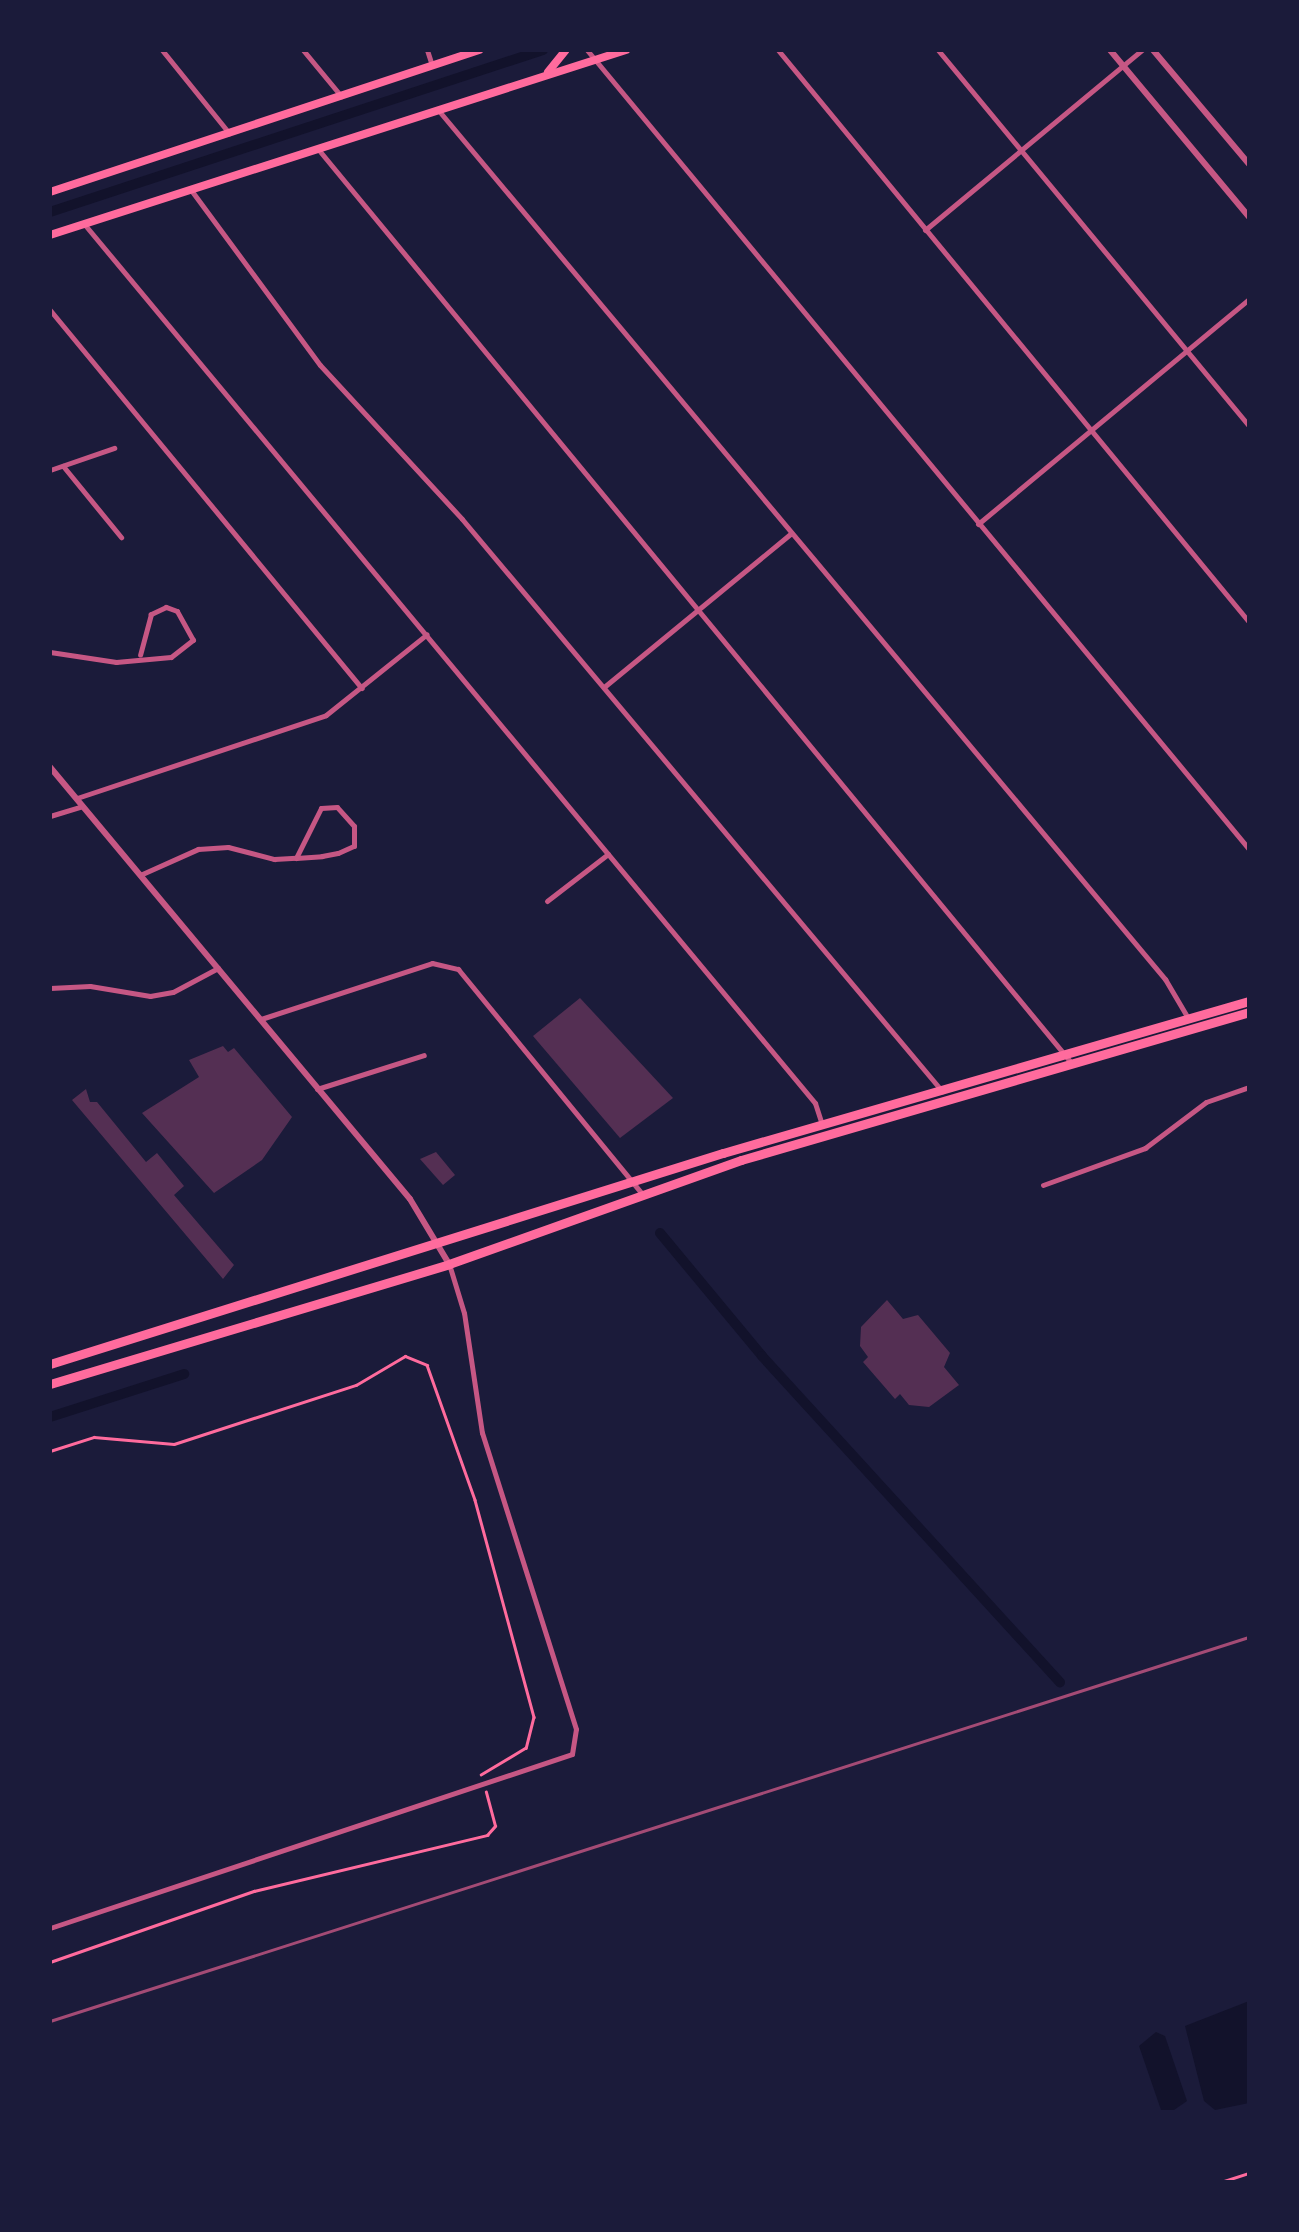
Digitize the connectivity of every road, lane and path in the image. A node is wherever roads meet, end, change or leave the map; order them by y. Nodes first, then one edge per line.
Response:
1 (162, 50) edge
2 (302, 50) edge
3 (426, 50) edge
4 (479, 50) edge
5 (566, 50) edge
6 (587, 50) edge
7 (626, 50) edge
8 (778, 50) edge
9 (938, 50) edge
10 (1110, 50) edge
11 (1142, 50) edge
12 (1153, 50) edge
13 (592, 61) junction
14 (432, 64) junction
15 (1124, 66) junction
16 (536, 79) junction
17 (341, 96) junction
18 (438, 111) junction
19 (229, 133) junction
20 (318, 149) junction
21 (1022, 152) junction
22 (1249, 164) edge
23 (190, 190) junction
24 (50, 192) edge
25 (1249, 216) edge
26 (84, 224) junction
27 (925, 231) junction
28 (50, 235) edge
29 (1249, 299) edge
30 (50, 310) edge
31 (1186, 350) junction
32 (1249, 426) edge
33 (1090, 431) junction
34 (114, 448) dead end
35 (63, 466) junction
36 (50, 470) edge
37 (978, 524) junction
38 (790, 534) junction
39 (121, 536) dead end
40 (698, 613) junction
41 (1249, 622) edge
42 (426, 634) junction
43 (50, 652) edge
44 (140, 655) junction
45 (604, 687) junction
46 (362, 688) junction
47 (50, 768) edge
48 (76, 798) junction
49 (82, 806) junction
50 (50, 816) edge
51 (1249, 849) edge
52 (608, 854) junction
53 (296, 858) junction
54 (140, 875) junction
55 (547, 901) dead end
56 (218, 968) junction
57 (51, 990) edge
58 (1249, 1000) edge
59 (1249, 1012) edge
60 (260, 1019) junction
61 (1192, 1024) junction
62 (424, 1055) dead end
63 (1072, 1062) junction
64 (1249, 1087) edge
65 (317, 1089) junction
66 (946, 1098) junction
67 (825, 1131) junction
68 (633, 1180) junction
69 (1044, 1185) dead end
70 (644, 1197) junction
71 (440, 1240) junction
72 (449, 1264) junction
73 (194, 1319) junction
74 (199, 1339) junction
75 (50, 1364) edge
76 (50, 1384) edge
77 (50, 1451) edge
78 (484, 1788) junction
79 (50, 1928) edge
80 (50, 1962) edge
81 (1249, 2174) edge
82 (1221, 2182) edge

1 - 19 street
2 - 17 street
3 - 14 street
4 - 14 main road
5 - 16 main road
6 - 13 street
7 - 13 main road
8 - 27 street
9 - 21 street
10 - 15 street
11 - 15 street
12 - 22 street
13 - 16 main road
13 - 37 street
14 - 17 main road
15 - 21 street
15 - 25 street
16 - 18 main road
17 - 19 main road
18 - 20 main road
18 - 38 street
19 - 24 main road
20 - 23 main road
20 - 40 street
21 - 27 street
21 - 31 street
23 - 26 main road
23 - 45 street
26 - 28 main road
26 - 42 street
27 - 33 street
29 - 31 street
30 - 46 street
31 - 32 street
31 - 33 street
33 - 37 street
33 - 41 street
34 - 35 street
35 - 36 street
35 - 39 street
37 - 51 street
38 - 40 street
38 - 61 street
40 - 45 street
40 - 63 street
42 - 46 street
42 - 52 street
43 - 44 street
44 - 44 street
45 - 66 street
46 - 48 street
47 - 48 street
48 - 49 street
49 - 50 street
49 - 54 street
52 - 55 street
52 - 67 street
53 - 53 street
53 - 54 street
54 - 56 street
56 - 57 street
56 - 60 street
58 - 61 highway
59 - 61 highway
60 - 65 street
60 - 68 street
61 - 63 highway
62 - 65 street
63 - 66 highway
64 - 69 street
65 - 71 street
66 - 67 highway
67 - 68 highway
67 - 70 highway
68 - 70 street
68 - 71 highway
70 - 72 highway
71 - 72 street
71 - 73 highway
72 - 74 highway
72 - 78 street
73 - 74 highway
73 - 75 highway
74 - 76 highway
77 - 78 path
78 - 79 street
78 - 80 path
81 - 82 path

